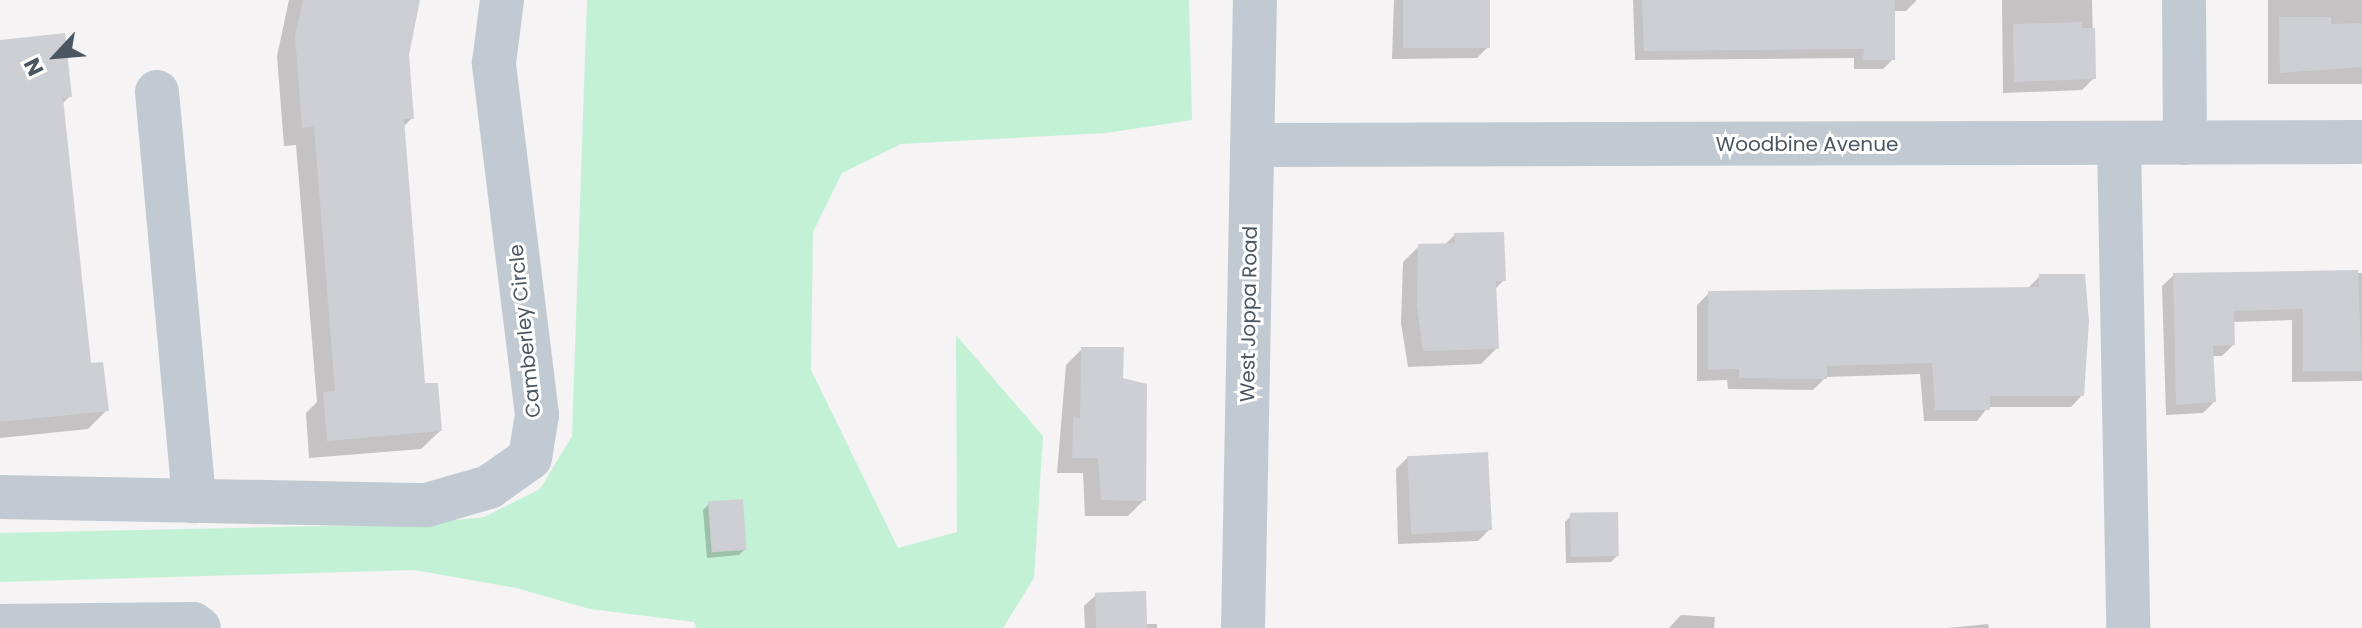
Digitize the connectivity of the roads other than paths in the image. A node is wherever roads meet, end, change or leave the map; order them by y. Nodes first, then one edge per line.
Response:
1 (502, 0) edge
2 (1255, 0) edge
3 (2184, 0) edge
4 (157, 92) dead end
5 (2362, 142) edge
6 (2119, 143) junction
7 (2185, 143) junction
8 (1252, 145) junction
9 (0, 497) edge
10 (194, 501) junction
11 (0, 626) edge
12 (199, 628) edge
13 (1243, 628) edge
14 (2128, 628) edge

1 - 10 street, Camberley Circle
2 - 8 street, West Joppa Road
3 - 7 street
4 - 10 street
5 - 7 street, Woodbine Avenue
6 - 7 street, Woodbine Avenue
6 - 8 street, Woodbine Avenue
6 - 14 street
8 - 13 street, West Joppa Road
9 - 10 street, Camberley Circle
11 - 12 street

